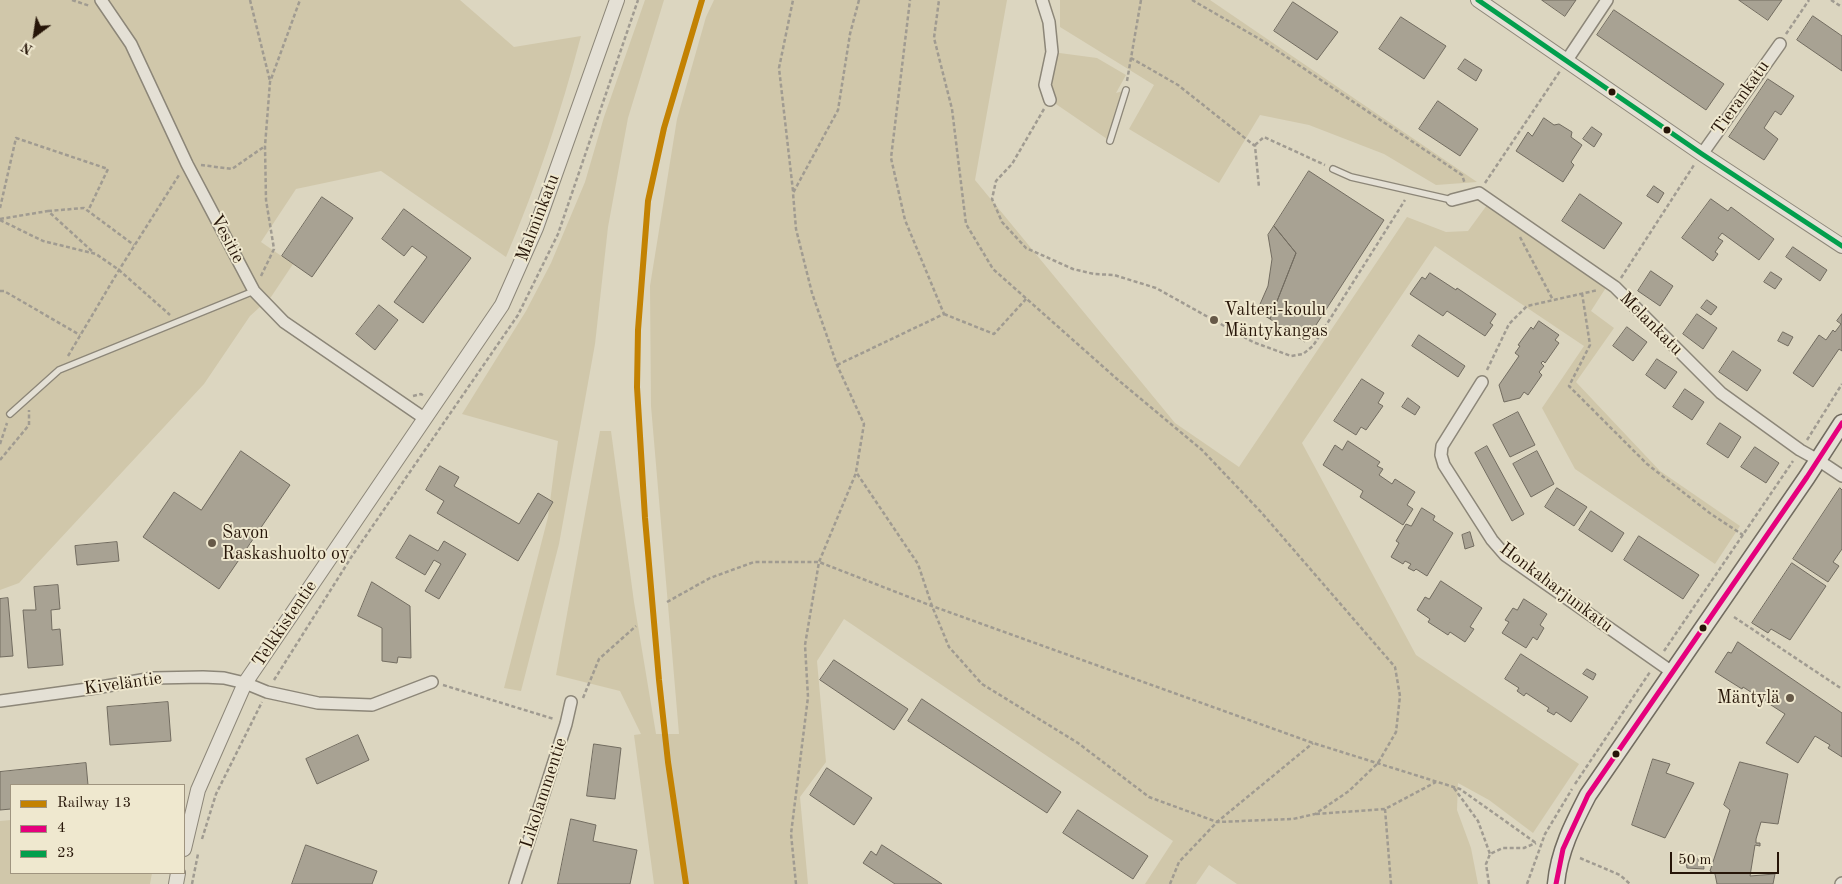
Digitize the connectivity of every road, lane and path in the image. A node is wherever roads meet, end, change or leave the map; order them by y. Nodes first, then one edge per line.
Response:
1 (101, 0) edge
2 (250, 0) edge
3 (300, 0) edge
4 (617, 0) edge
5 (793, 0) edge
6 (859, 0) edge
7 (910, 0) edge
8 (939, 0) edge
9 (1042, 0) edge
10 (1141, 0) edge
11 (1192, 0) edge
12 (1478, 0) edge
13 (1607, 0) edge
14 (1809, 0) edge
15 (1831, 0) edge
16 (1842, 7) edge
17 (1780, 44) joint
18 (1131, 58) junction
19 (1567, 60) junction
20 (270, 82) junction
21 (1126, 90) joint
22 (1050, 100) joint
23 (1110, 141) dead end
24 (265, 146) junction
25 (1255, 146) junction
26 (1702, 154) junction
27 (187, 164) junction
28 (1333, 169) joint
29 (1259, 187) dead end
30 (1410, 190) junction
31 (793, 192) junction
32 (1474, 194) junction
33 (1452, 200) joint
34 (0, 208) edge
35 (48, 211) junction
36 (88, 211) junction
37 (0, 220) edge
38 (1518, 235) dead end
39 (134, 245) junction
40 (1842, 246) edge
41 (96, 254) junction
42 (118, 270) junction
43 (1614, 287) junction
44 (0, 291) edge
45 (254, 291) junction
46 (1582, 293) junction
47 (1026, 298) junction
48 (1554, 300) junction
49 (944, 314) junction
50 (177, 322) junction
51 (80, 335) junction
52 (837, 365) junction
53 (59, 370) junction
54 (1482, 382) joint
55 (1842, 384) edge
56 (29, 397) junction
57 (10, 414) joint
58 (424, 418) junction
59 (1842, 423) edge
60 (0, 444) edge
61 (1800, 450) junction
62 (0, 460) edge
63 (1818, 460) junction
64 (856, 472) junction
65 (1842, 476) edge
66 (1743, 535) junction
67 (820, 562) junction
68 (667, 602) dead end
69 (932, 606) junction
70 (1734, 617) dead end
71 (1656, 662) junction
72 (1672, 672) junction
73 (432, 682) joint
74 (246, 683) junction
75 (1842, 689) edge
76 (0, 701) edge
77 (570, 702) dead end
78 (566, 724) junction
79 (1313, 743) junction
80 (1378, 763) junction
81 (1437, 781) junction
82 (1452, 786) junction
83 (1385, 809) junction
84 (1315, 814) junction
85 (1217, 822) junction
86 (185, 845) edge
87 (1490, 854) junction
88 (1580, 858) dead end
89 (515, 884) edge
90 (796, 884) edge
91 (1170, 884) edge
92 (1391, 884) edge
93 (1489, 884) edge
94 (1527, 884) edge
95 (1556, 884) edge
96 (1630, 884) edge

1 - 27 street, Vesitie
2 - 20 path
3 - 20 path
4 - 58 street, Malminkatu
5 - 31 path
6 - 31 path
7 - 49 path
8 - 47 path
9 - 22 street
10 - 18 path
11 - 32 path
12 - 19 street
13 - 19 street
14 - 17 path
15 - 16 path
17 - 26 street, Tierankatu
18 - 21 path
18 - 25 path
19 - 26 street
19 - 32 path
20 - 24 path
21 - 23 lane
22 - 30 path
24 - 27 path
24 - 45 path
25 - 28 path
25 - 29 path
26 - 40 street
26 - 43 path
27 - 39 path
27 - 45 street, Vesitie
28 - 30 lane
30 - 33 lane
31 - 52 path
32 - 33 street
32 - 43 street, Melankatu
34 - 36 path
35 - 36 path
35 - 37 path
35 - 41 path
36 - 39 path
37 - 41 path
38 - 48 path
39 - 42 path
41 - 42 path
42 - 50 path
42 - 51 path
43 - 46 path
43 - 61 street, Melankatu
44 - 51 path
45 - 50 lane
45 - 58 street, Vesitie
46 - 48 path
46 - 66 path
47 - 49 path
47 - 80 path
48 - 54 path
49 - 52 path
50 - 53 lane
51 - 53 path
52 - 64 path
53 - 56 lane
54 - 71 street, Honkaharjunkatu
55 - 61 path
56 - 57 lane
56 - 62 path
57 - 60 path
58 - 74 street, Telkkistentie
59 - 63 main road
61 - 63 street, Melankatu
61 - 66 path
63 - 65 street, Melankatu
63 - 72 main road
64 - 67 path
64 - 69 path
66 - 71 path
67 - 68 path
67 - 69 path
67 - 90 path
69 - 79 path
69 - 85 path
70 - 75 path
71 - 72 street, Honkaharjunkatu
71 - 94 path
72 - 95 main road
73 - 74 street, Kiveläntie
73 - 78 path
74 - 76 street, Kiveläntie
74 - 86 street, Telkkistentie
77 - 78 street, Likolammentie
78 - 89 street, Likolammentie
79 - 80 path
79 - 85 path
80 - 81 path
80 - 84 path
81 - 82 path
81 - 83 path
82 - 87 path
82 - 87 path
83 - 84 path
83 - 92 path
84 - 85 path
85 - 91 path
87 - 93 path
88 - 96 path

